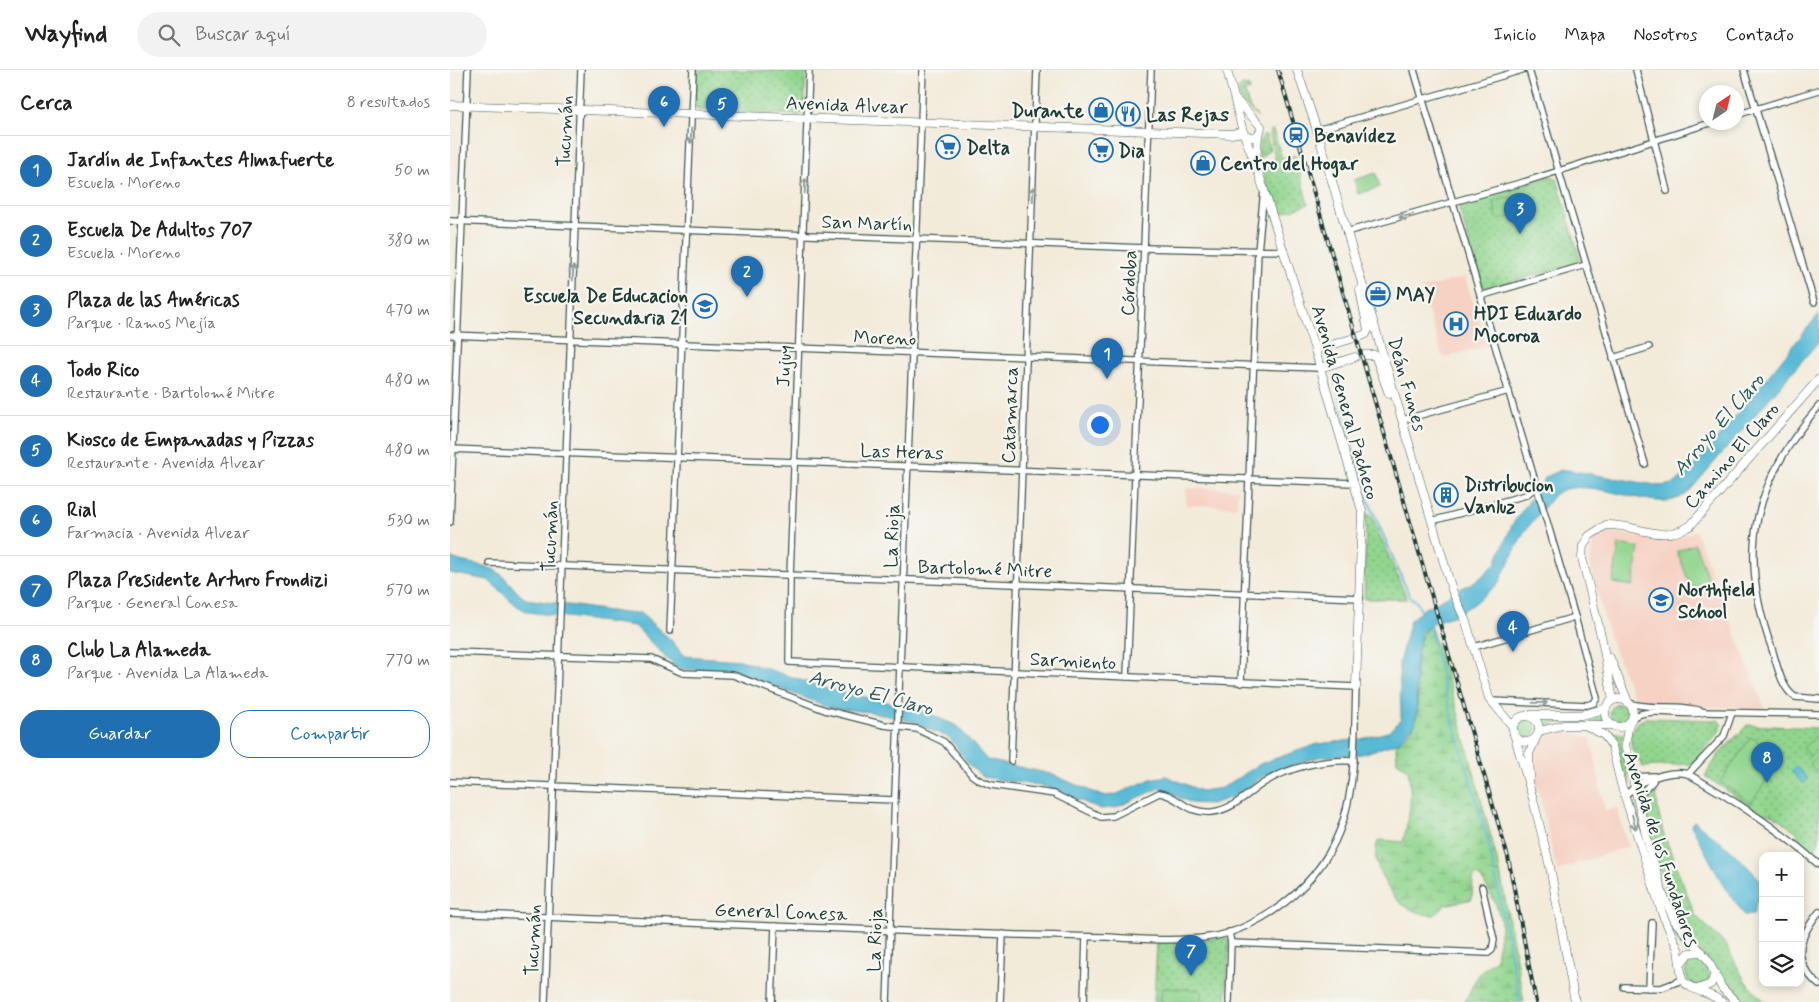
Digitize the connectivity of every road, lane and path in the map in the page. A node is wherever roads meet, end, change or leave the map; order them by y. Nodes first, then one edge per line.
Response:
1 (468, 70) edge
2 (581, 70) edge
3 (693, 70) edge
4 (809, 70) edge
5 (923, 70) edge
6 (1037, 70) edge
7 (1151, 70) edge
8 (1226, 70) edge
9 (1297, 70) edge
10 (1414, 70) edge
11 (1522, 70) edge
12 (1529, 70) edge
13 (1636, 70) edge
14 (1744, 70) edge
15 (1819, 90) edge
16 (1235, 99) junction
17 (1422, 100) junction
18 (450, 105) edge
19 (466, 106) junction
20 (580, 110) junction
21 (1755, 110) junction
22 (1744, 113) edge
23 (692, 114) junction
24 (807, 118) junction
25 (1253, 118) junction
26 (921, 123) junction
27 (1699, 126) edge
28 (1035, 127) junction
29 (1317, 130) junction
30 (1149, 131) junction
31 (1243, 132) junction
32 (1258, 136) junction
33 (1654, 140) junction
34 (1257, 168) junction
35 (1558, 171) junction
36 (1264, 190) junction
37 (1667, 191) dead end
38 (1453, 203) junction
39 (450, 221) edge
40 (462, 222) junction
41 (575, 226) junction
42 (687, 230) junction
43 (1346, 232) junction
44 (803, 235) junction
45 (917, 238) junction
46 (1031, 243) junction
47 (1144, 248) junction
48 (1258, 251) junction
49 (1283, 251) junction
50 (1586, 265) junction
51 (1362, 284) junction
52 (1480, 296) junction
53 (1814, 302) dead end
54 (450, 335) edge
55 (457, 336) junction
56 (571, 340) junction
57 (682, 344) junction
58 (1649, 347) dead end
59 (799, 348) junction
60 (1315, 350) junction
61 (912, 353) junction
62 (1364, 355) dead end
63 (1026, 356) junction
64 (1355, 358) dead end
65 (1613, 358) junction
66 (1140, 362) junction
67 (1253, 366) junction
68 (1320, 368) junction
69 (1819, 379) edge
70 (1508, 391) junction
71 (1819, 406) edge
72 (1402, 420) junction
73 (452, 449) edge
74 (566, 453) junction
75 (678, 457) junction
76 (794, 463) junction
77 (1645, 464) dead end
78 (908, 466) junction
79 (1022, 470) junction
80 (1136, 476) junction
81 (1249, 480) junction
82 (1353, 483) junction
83 (1536, 487) junction
84 (1432, 521) junction
85 (450, 522) edge
86 (489, 563) dead end
87 (563, 567) junction
88 (672, 572) junction
89 (790, 576) junction
90 (904, 580) junction
91 (1017, 585) junction
92 (1131, 589) junction
93 (1244, 593) junction
94 (1360, 598) junction
95 (1576, 617) junction
96 (670, 631) dead end
97 (1602, 640) junction
98 (1474, 647) junction
99 (450, 652) edge
100 (559, 655) junction
101 (789, 662) joint
102 (900, 669) junction
103 (1014, 672) junction
104 (1127, 677) junction
105 (1241, 682) junction
106 (1356, 687) junction
107 (1819, 699) edge
108 (1614, 700) junction
109 (1492, 703) junction
110 (1629, 703) junction
111 (1605, 709) junction
112 (1705, 712) junction
113 (1732, 713) junction
114 (1819, 714) edge
115 (1524, 716) junction
116 (1630, 720) junction
117 (898, 723) junction
118 (1585, 725) junction
119 (1612, 725) junction
120 (1513, 731) junction
121 (1538, 734) junction
122 (1354, 759) junction
123 (1011, 761) dead end
124 (1688, 774) junction
125 (1632, 777) junction
126 (1659, 777) junction
127 (450, 782) edge
128 (553, 786) junction
129 (1634, 787) junction
130 (1626, 794) junction
131 (1637, 798) junction
132 (1533, 799) junction
133 (894, 800) junction
134 (1819, 865) edge
135 (1482, 887) dead end
136 (1819, 912) edge
137 (450, 913) edge
138 (547, 917) junction
139 (1652, 923) dead end
140 (775, 926) junction
141 (890, 930) junction
142 (1229, 932) junction
143 (1003, 934) junction
144 (1086, 937) junction
145 (1232, 943) junction
146 (1702, 952) junction
147 (1681, 964) junction
148 (1714, 973) junction
149 (1682, 980) junction
150 (1819, 985) edge
151 (1624, 987) dead end
152 (1649, 988) junction
153 (1698, 989) junction
154 (545, 1002) edge
155 (772, 1002) edge
156 (887, 1002) edge
157 (1000, 1002) edge
158 (1084, 1002) edge
159 (1229, 1002) edge
160 (1574, 1002) edge
161 (1722, 1002) edge
162 (1736, 1002) edge

1 - 19 street
2 - 20 street, Tucumán
3 - 23 street
4 - 24 street, Jujuy
5 - 26 street, La Rioja
6 - 28 street, Catamarca
7 - 30 street, Córdoba
8 - 16 street, Avenida General Pacheco
9 - 29 street, Deán Funes
10 - 17 street
11 - 17 street
12 - 35 street
13 - 33 street
14 - 21 street
15 - 21 street
16 - 25 street, Avenida General Pacheco
16 - 31 street, Avenida General Pacheco
17 - 29 street
17 - 38 street
18 - 19 street, Avenida Alvear
19 - 20 street, Avenida Alvear
19 - 40 street
20 - 23 street, Avenida Alvear
20 - 41 street, Tucumán
21 - 22 street
21 - 53 street
23 - 24 street, Avenida Alvear
23 -> 42 street
24 - 26 street, Avenida Alvear
44 -> 24 street, Jujuy
25 - 31 street
25 - 32 street
26 - 28 street, Avenida Alvear
26 - 45 street, La Rioja
27 - 33 street
28 - 30 street, Avenida Alvear
46 -> 28 street, Catamarca
29 - 43 street, Deán Funes
30 - 31 street, Avenida Alvear
30 - 47 street, Córdoba
31 - 32 street
31 - 34 street, Avenida General Pacheco
32 - 34 street
33 - 35 street
33 - 37 street
34 - 36 street, Avenida General Pacheco
35 - 38 street
35 - 50 street
36 - 48 street
36 - 49 street, Avenida General Pacheco
38 -> 43 street
38 - 52 street
39 - 40 street, San Martín
40 - 41 street, San Martín
40 - 55 street
41 - 42 street, San Martín
56 -> 41 street, Tucumán
42 - 44 street, San Martín
42 - 57 street
43 - 51 street, Deán Funes
44 - 45 street, San Martín
44 - 59 street, Jujuy
45 - 46 street, San Martín
45 - 61 street, La Rioja
46 - 47 street, San Martín
46 - 63 street, Catamarca
47 - 48 street, San Martín
47 - 66 street, Córdoba
48 - 49 street, San Martín
48 - 67 street
49 - 60 street, Avenida General Pacheco
50 - 52 street
50 - 65 street
51 - 60 street
51 - 72 street, Deán Funes
52 - 70 street
54 - 55 street, Moreno
55 - 56 street, Moreno
55 - 73 street
56 - 57 street, Moreno
56 - 74 street, Tucumán
57 - 59 street, Moreno
57 - 75 street
58 - 65 street
59 - 61 street, Moreno
59 - 76 street, Jujuy
60 - 68 street, Avenida General Pacheco
61 - 63 street, Moreno
61 - 78 street, La Rioja
62 - 72 street
63 - 66 street, Moreno
63 - 79 street, Catamarca
64 - 68 street
65 - 77 street
66 - 67 street, Moreno
66 - 80 street, Córdoba
67 - 68 street, Moreno
67 - 81 street
68 - 82 street, Avenida General Pacheco
69 - 97 street, Camino El Claro
70 - 72 street
70 - 83 street
71 - 107 street
72 - 84 street, Deán Funes
73 - 74 street, Las Heras
73 - 85 street
74 - 75 street, Las Heras
74 - 87 street, Tucumán
75 - 76 street, Las Heras
75 - 88 street
76 - 78 street, Las Heras
76 - 89 street, Jujuy
78 - 79 street, Las Heras
78 - 90 street, La Rioja
79 - 80 street, Las Heras
79 - 91 street, Catamarca
80 - 81 street, Las Heras
80 - 92 street, Córdoba
81 - 82 street, Las Heras
81 - 93 street
82 - 94 street, Avenida General Pacheco
83 - 84 street
83 - 95 street
84 - 98 street, Deán Funes
86 - 87 street, Bartolomé Mitre
87 - 88 street, Bartolomé Mitre
87 - 100 street, Tucumán
88 - 89 street, Bartolomé Mitre
88 - 96 street
89 - 90 street, Bartolomé Mitre
89 - 101 street, Jujuy
90 - 91 street, Bartolomé Mitre
90 - 102 street, La Rioja
91 - 92 street, Bartolomé Mitre
91 - 103 street, Catamarca
92 - 93 street, Bartolomé Mitre
92 - 104 street, Córdoba
93 - 94 street, Bartolomé Mitre
93 - 105 street
94 - 106 street, Avenida General Pacheco
95 - 98 street
109 -> 95 street
97 - 108 street, Camino El Claro
97 - 110 street, Camino El Claro
98 - 109 street, Deán Funes
99 - 100 street
100 - 117 street
100 - 128 street, Tucumán
101 - 102 street, Sarmiento
102 - 103 street, Sarmiento
102 - 117 street, La Rioja
103 - 104 street, Sarmiento
103 - 123 street, Catamarca
104 - 105 street, Sarmiento
105 - 106 street, Sarmiento
106 - 122 street, General Conesa
108 - 110 street
108 - 111 street
109 - 115 street
109 - 120 street, Deán Funes
110 - 112 street
110 - 116 street
111 - 115 street
111 - 119 street
112 - 113 street
112 - 116 street
113 - 114 street
113 - 124 street
115 - 120 street
115 - 121 street
116 - 119 street
116 - 125 street, Avenida de los Fundadores
117 - 122 street
117 - 133 street, La Rioja
118 - 119 street
118 - 121 street
118 - 130 street, Avenida de los Fundadores
120 - 121 street
120 - 132 street
121 - 132 street
122 - 142 street, General Conesa
124 - 126 street
124 - 134 street
125 - 126 street
125 - 129 street, Avenida de los Fundadores
126 - 129 street
126 - 131 street
127 - 128 street
128 - 133 street
128 - 138 street, Tucumán
129 - 130 street
129 - 131 street, Avenida de los Fundadores
130 -> 147 street, Avenida de los Fundadores
131 - 146 street, Avenida de los Fundadores
132 - 160 street
133 - 141 street, La Rioja
135 - 145 street
136 - 150 street
137 - 138 street, General Conesa
138 - 140 street, General Conesa
138 - 154 street, Tucumán
139 - 152 street
140 - 141 street, General Conesa
140 - 155 street
141 - 143 street, General Conesa
141 - 156 street, La Rioja
142 - 144 street, General Conesa
142 - 145 street
143 - 144 street, General Conesa
143 - 157 street
144 - 158 street
145 - 159 street
146 - 147 street
146 - 148 street, Avenida de los Fundadores
147 - 149 street, Avenida de los Fundadores
148 - 153 street
148 - 162 street, Avenida de los Fundadores
149 - 152 street
149 - 153 street
151 - 152 street
153 - 161 street

